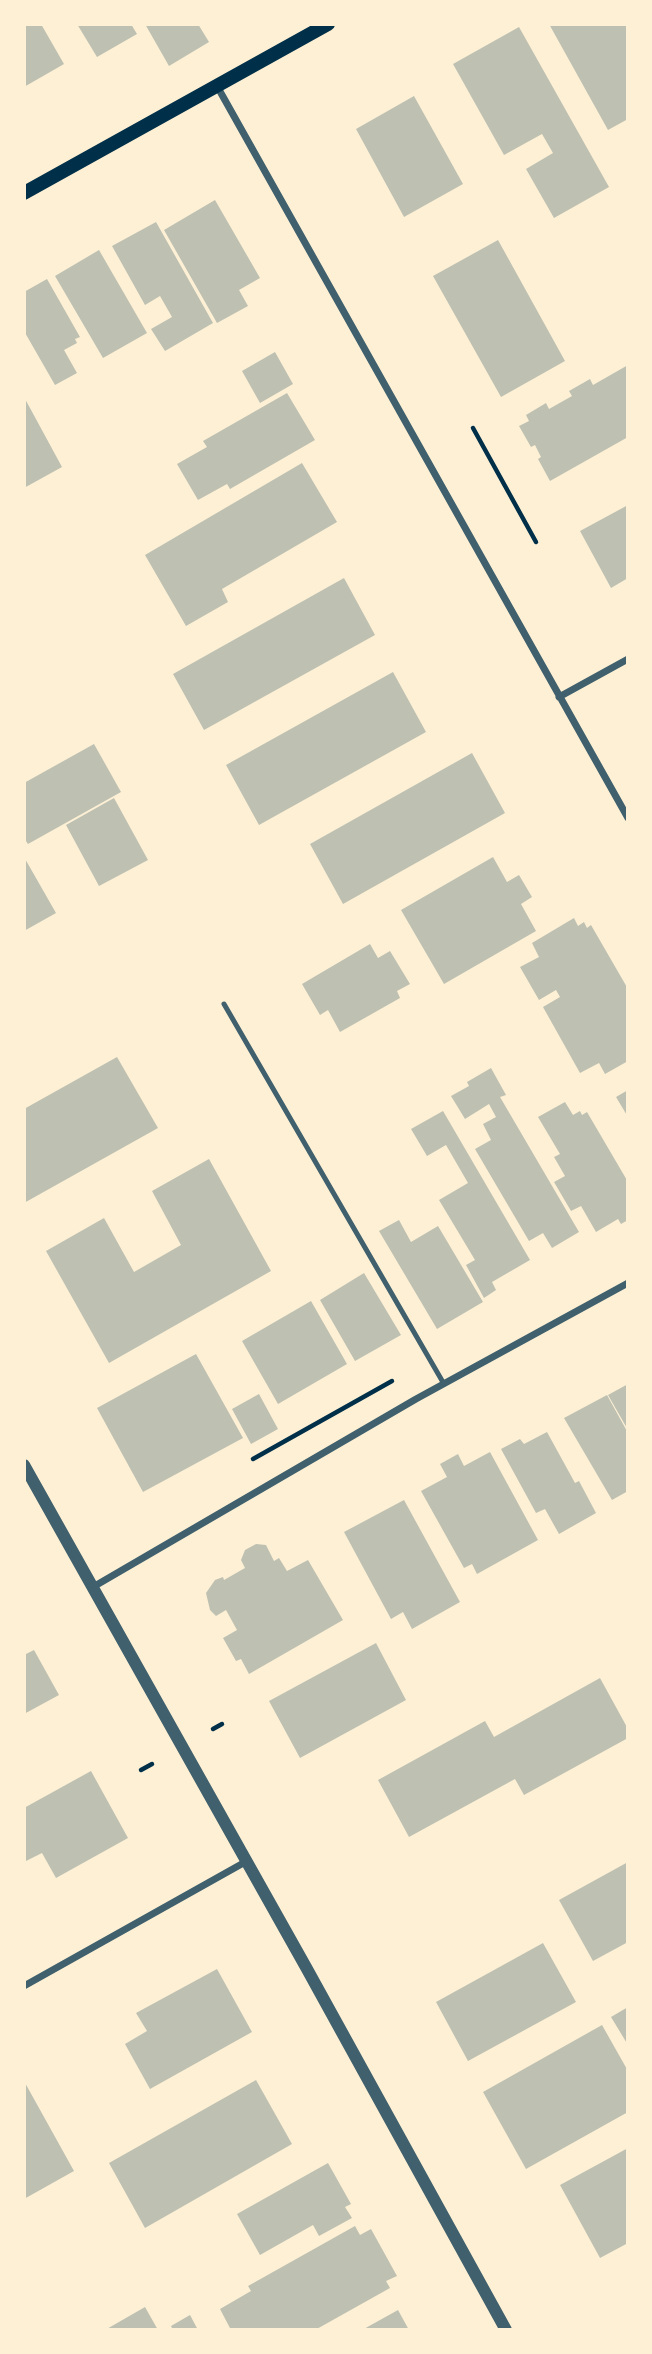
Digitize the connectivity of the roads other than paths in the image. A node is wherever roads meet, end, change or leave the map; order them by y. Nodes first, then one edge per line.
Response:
1 (328, 24) edge
2 (216, 85) junction
3 (24, 193) edge
4 (628, 659) edge
5 (559, 697) junction
6 (628, 818) edge
7 (224, 1004) dead end
8 (628, 1283) edge
9 (444, 1384) junction
10 (24, 1465) edge
11 (93, 1587) junction
12 (247, 1861) junction
13 (24, 1986) edge
14 (506, 2329) edge

1 - 2 main road
2 - 3 main road
2 - 5 street
4 - 5 street
5 - 6 street
7 - 9 lane
8 - 9 street
9 - 11 street
10 - 11 street
11 - 12 street
12 - 13 street
12 - 14 street

